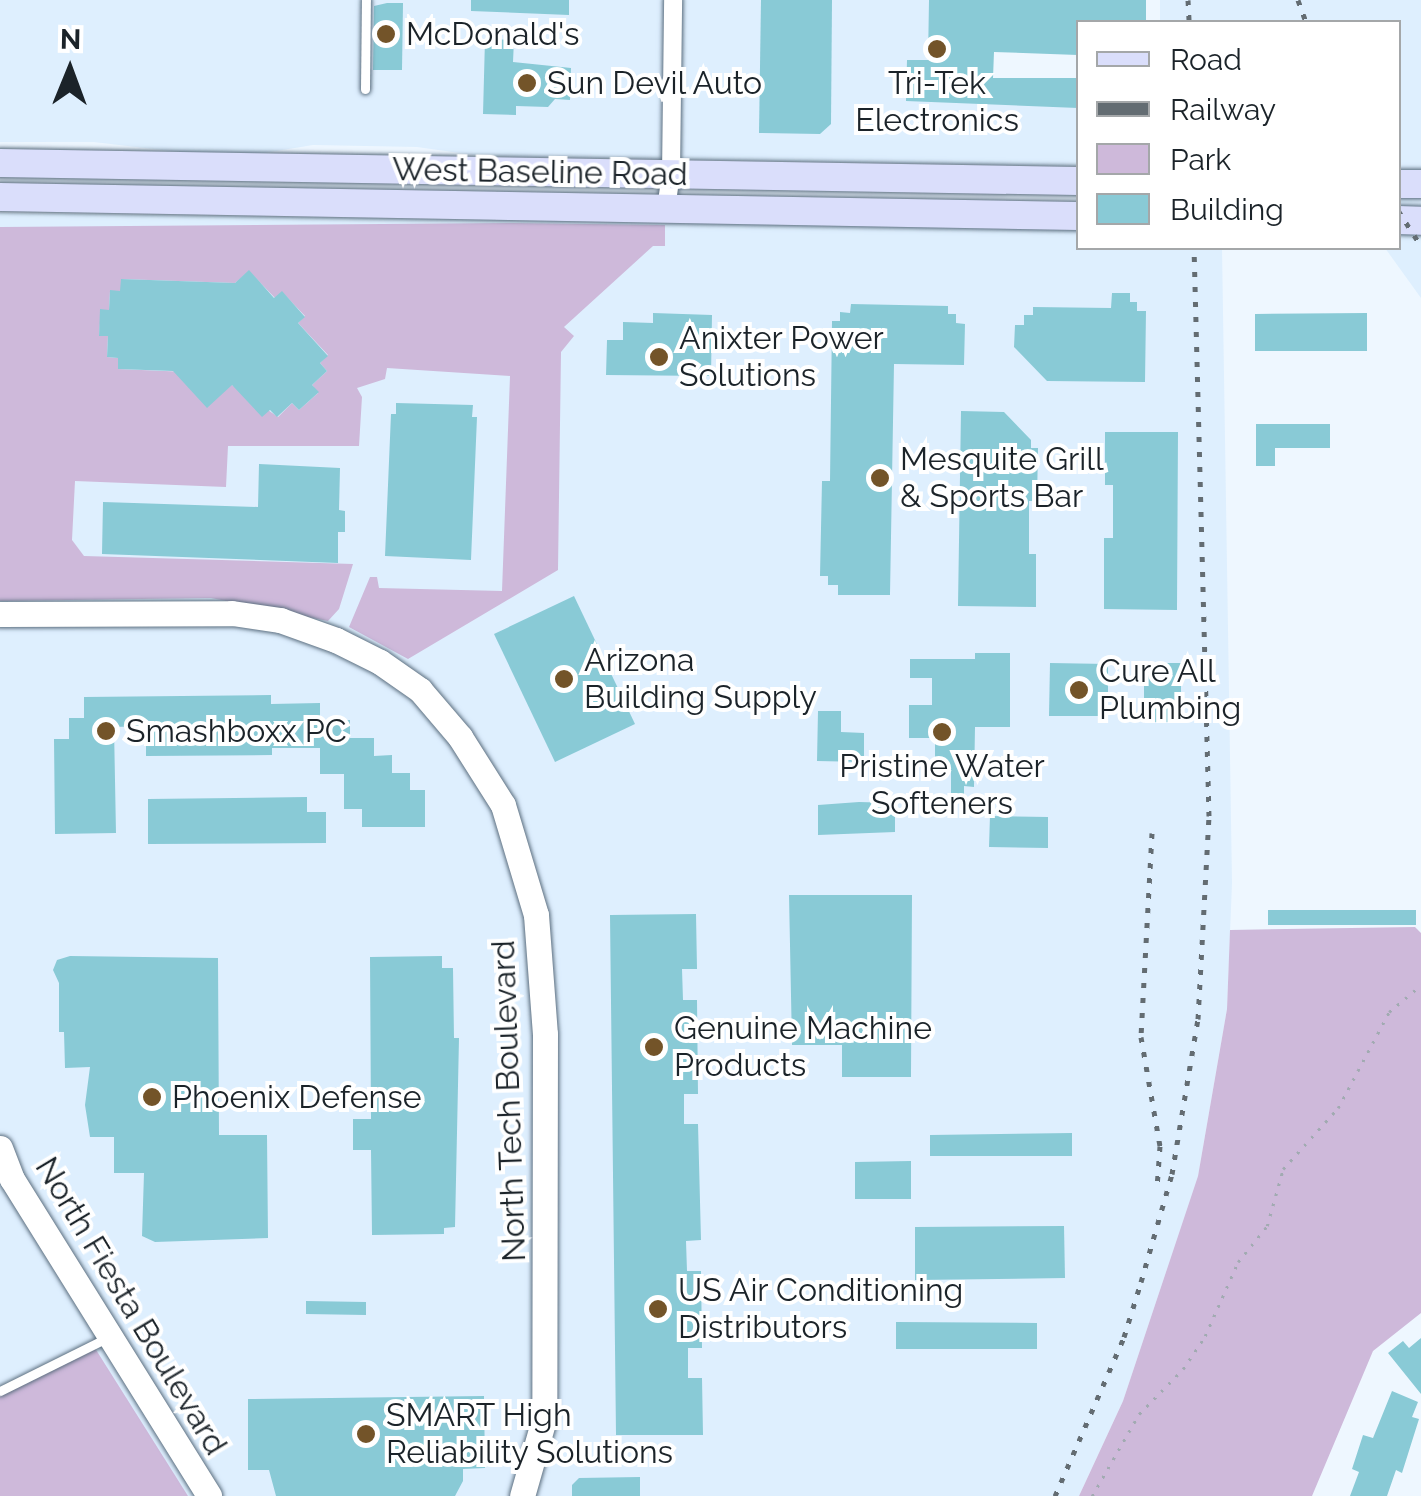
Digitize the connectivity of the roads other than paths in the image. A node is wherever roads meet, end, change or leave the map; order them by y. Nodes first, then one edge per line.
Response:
1 (366, 0) edge
2 (673, 0) edge
3 (365, 88) dead end
4 (0, 164) edge
5 (290, 168) junction
6 (671, 174) junction
7 (1000, 179) junction
8 (1076, 181) edge
9 (0, 197) edge
10 (118, 200) junction
11 (666, 208) junction
12 (1000, 215) junction
13 (1076, 216) edge
14 (0, 614) edge
15 (0, 1148) edge
16 (110, 1336) junction
17 (0, 1391) edge
18 (209, 1496) edge
19 (522, 1496) edge

1 - 3 lane
2 - 6 street
4 - 5 main road, West Baseline Road
5 - 6 main road, West Baseline Road
5 - 10 main road
6 - 7 main road, West Baseline Road
6 - 11 street
7 - 8 main road, West Baseline Road
7 - 12 main road
9 - 10 main road, West Baseline Road
10 - 11 main road, West Baseline Road
11 - 12 main road, West Baseline Road
12 - 13 main road, West Baseline Road
14 - 19 street, North Tech Boulevard
15 - 16 street, North Fiesta Boulevard
16 - 17 lane
16 - 18 street, North Fiesta Boulevard

